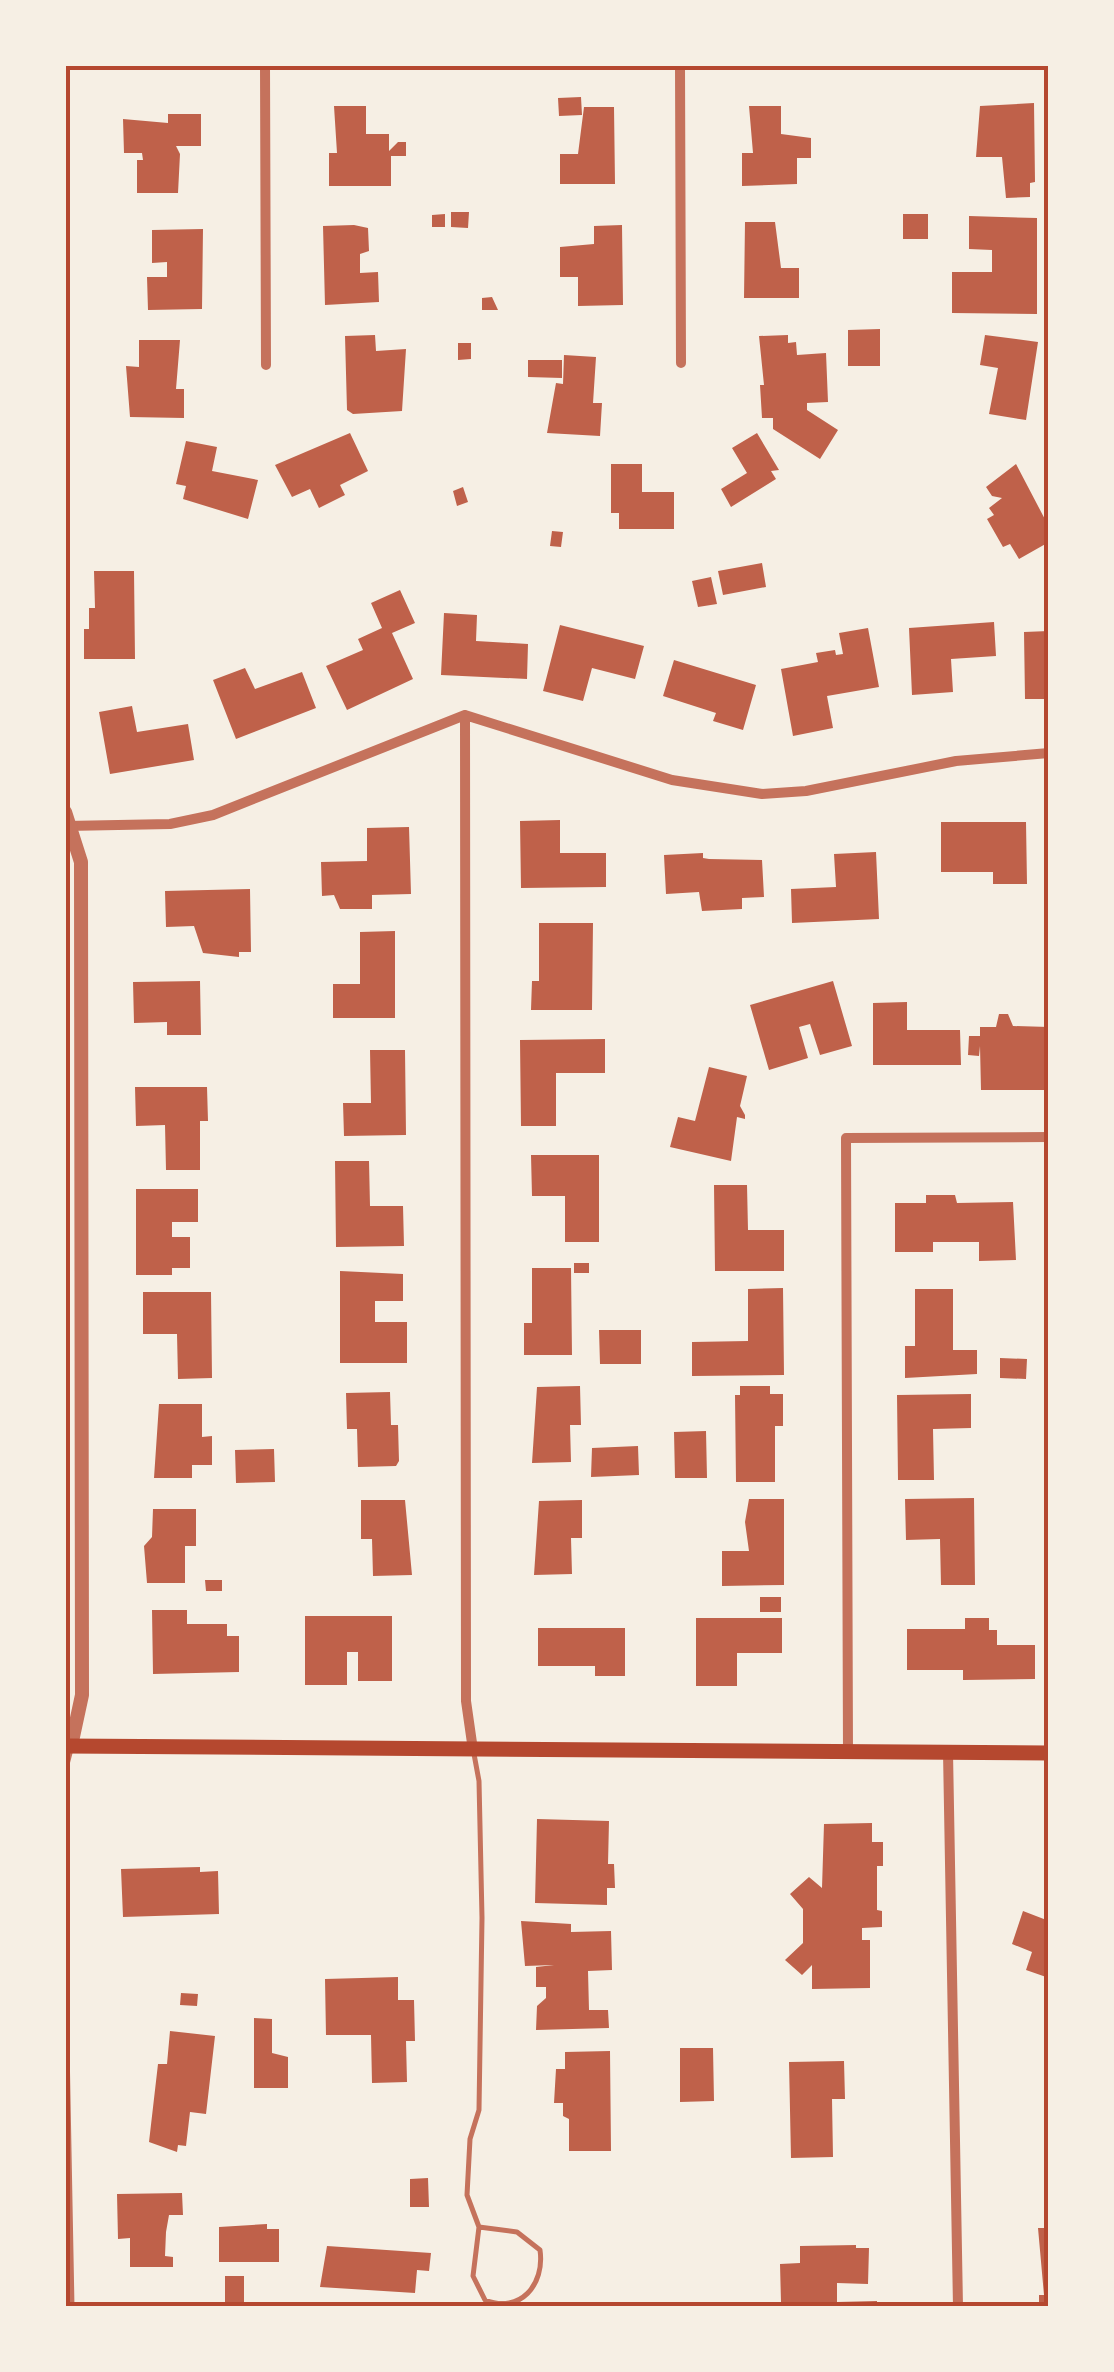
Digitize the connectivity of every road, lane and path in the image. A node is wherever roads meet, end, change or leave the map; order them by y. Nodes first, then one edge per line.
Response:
1 (265, 65) edge
2 (680, 65) edge
3 (682, 363) dead end
4 (266, 365) dead end
5 (465, 715) junction
6 (1049, 753) edge
7 (66, 821) edge
8 (1049, 1137) edge
9 (68, 1746) edge
10 (473, 1750) junction
11 (948, 1752) junction
12 (848, 1753) junction
13 (1049, 1753) edge
14 (65, 1772) edge
15 (65, 1940) edge
16 (66, 1981) edge
17 (479, 2227) junction
18 (72, 2307) edge
19 (958, 2307) edge

1 - 4 street
2 - 3 street
5 - 6 street
5 - 7 street
5 - 10 street
7 - 9 street
8 - 12 street
9 - 10 main road
9 - 14 lane
10 - 12 main road
10 - 17 lane
11 - 12 main road
11 - 13 main road
11 - 19 street
15 - 16 lane
16 - 18 lane
17 - 17 lane

